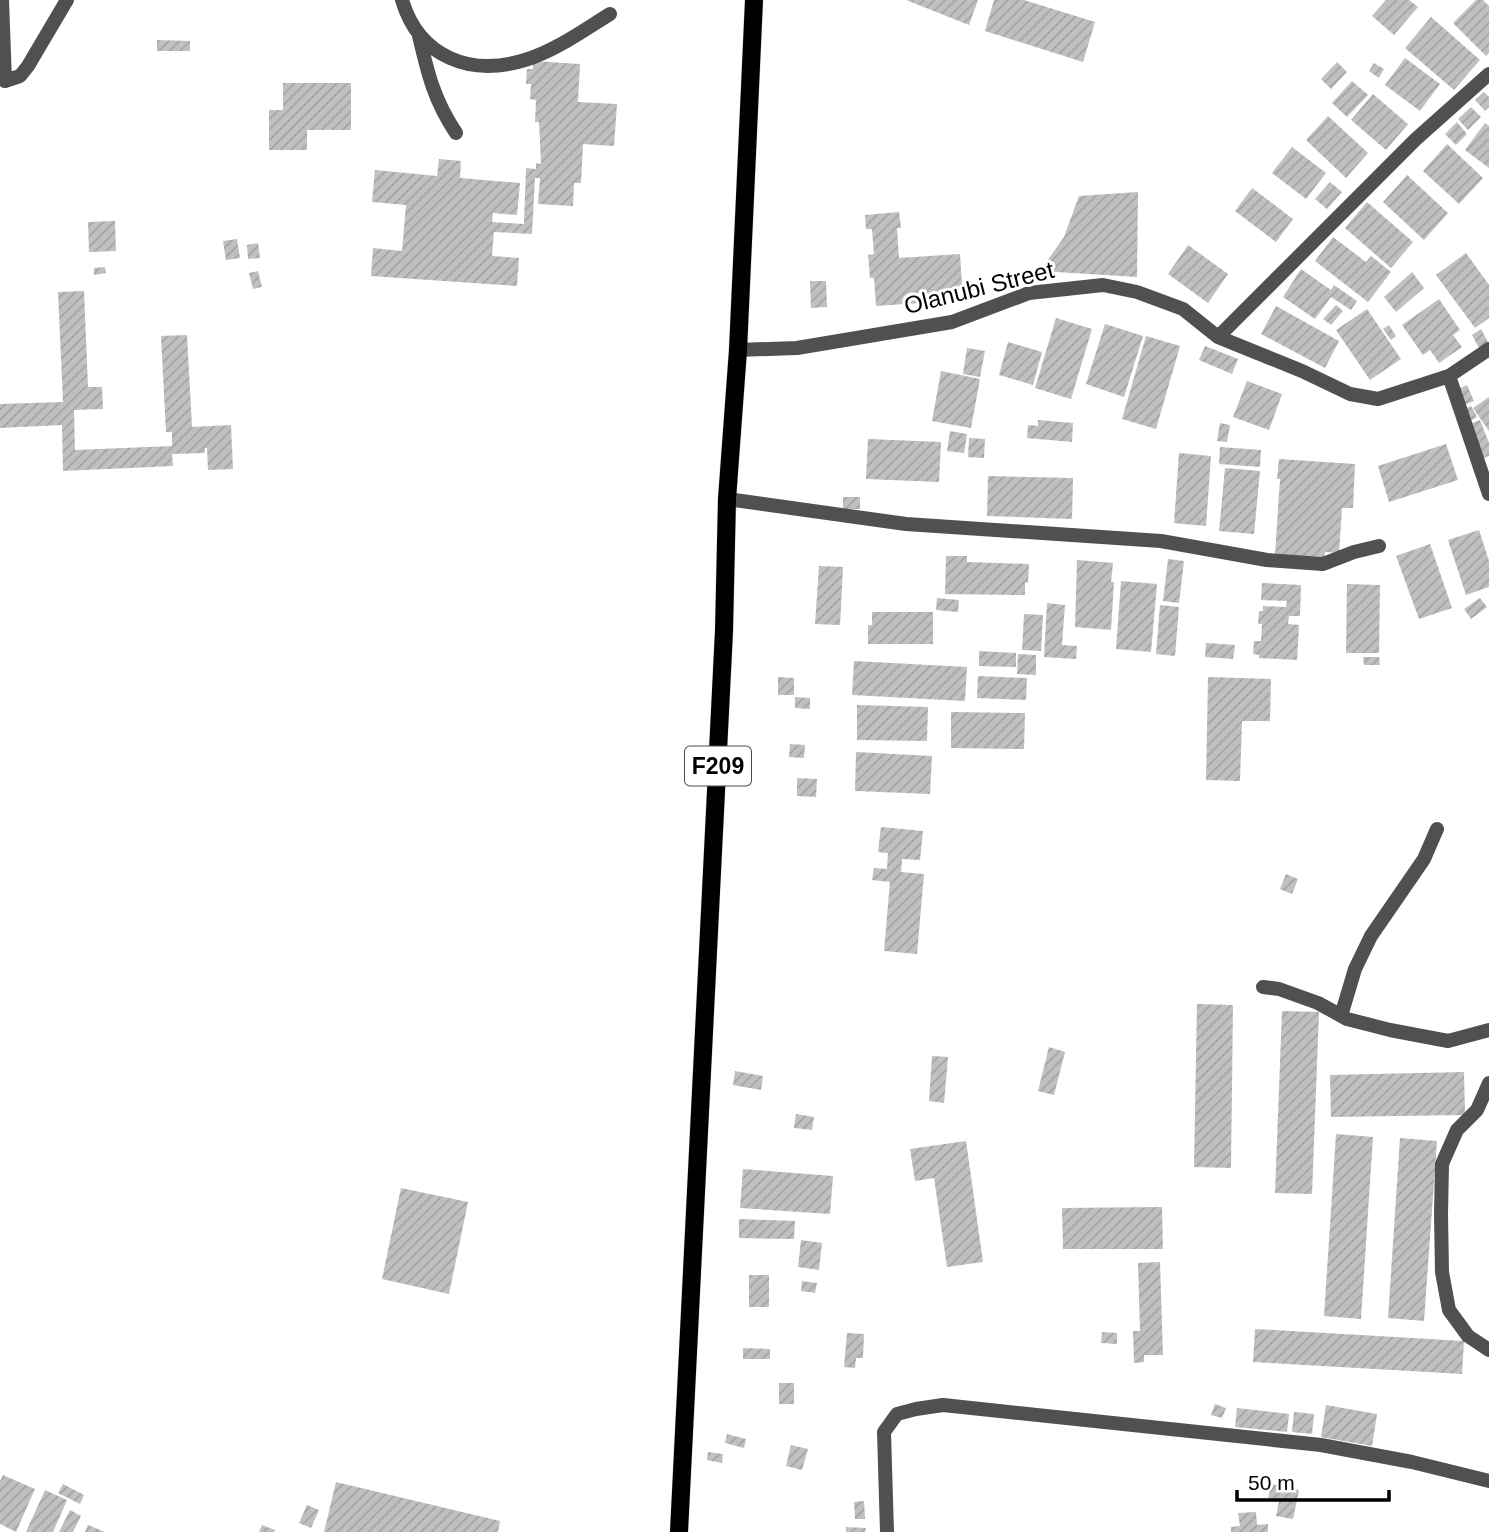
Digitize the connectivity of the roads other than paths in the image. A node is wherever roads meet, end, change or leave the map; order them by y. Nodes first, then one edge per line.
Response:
1 (2, 0) edge
2 (67, 0) edge
3 (754, 0) edge
4 (402, 1) edge
5 (610, 14) dead end
6 (419, 36) junction
7 (1489, 74) edge
8 (456, 133) dead end
9 (1217, 337) junction
10 (1489, 349) edge
11 (738, 350) junction
12 (1449, 376) junction
13 (1489, 494) edge
14 (727, 499) junction
15 (1378, 546) dead end
16 (1437, 829) dead end
17 (1263, 987) dead end
18 (1340, 1016) junction
19 (1489, 1030) edge
20 (1489, 1083) edge
21 (1489, 1350) edge
22 (1489, 1481) edge
23 (679, 1532) edge
24 (887, 1532) edge

1 - 2 street
3 - 11 main road, F209
4 - 6 street
5 - 6 street
6 - 8 street
7 - 9 street
9 - 11 street, Olanubi Street
9 - 12 street, Olanubi Street
10 - 12 street, Olanubi Street
11 - 14 main road, F209
12 - 13 street
14 - 15 street
14 - 23 main road, F209
16 - 18 street
17 - 18 street
18 - 19 street
20 - 21 street
22 - 24 street

